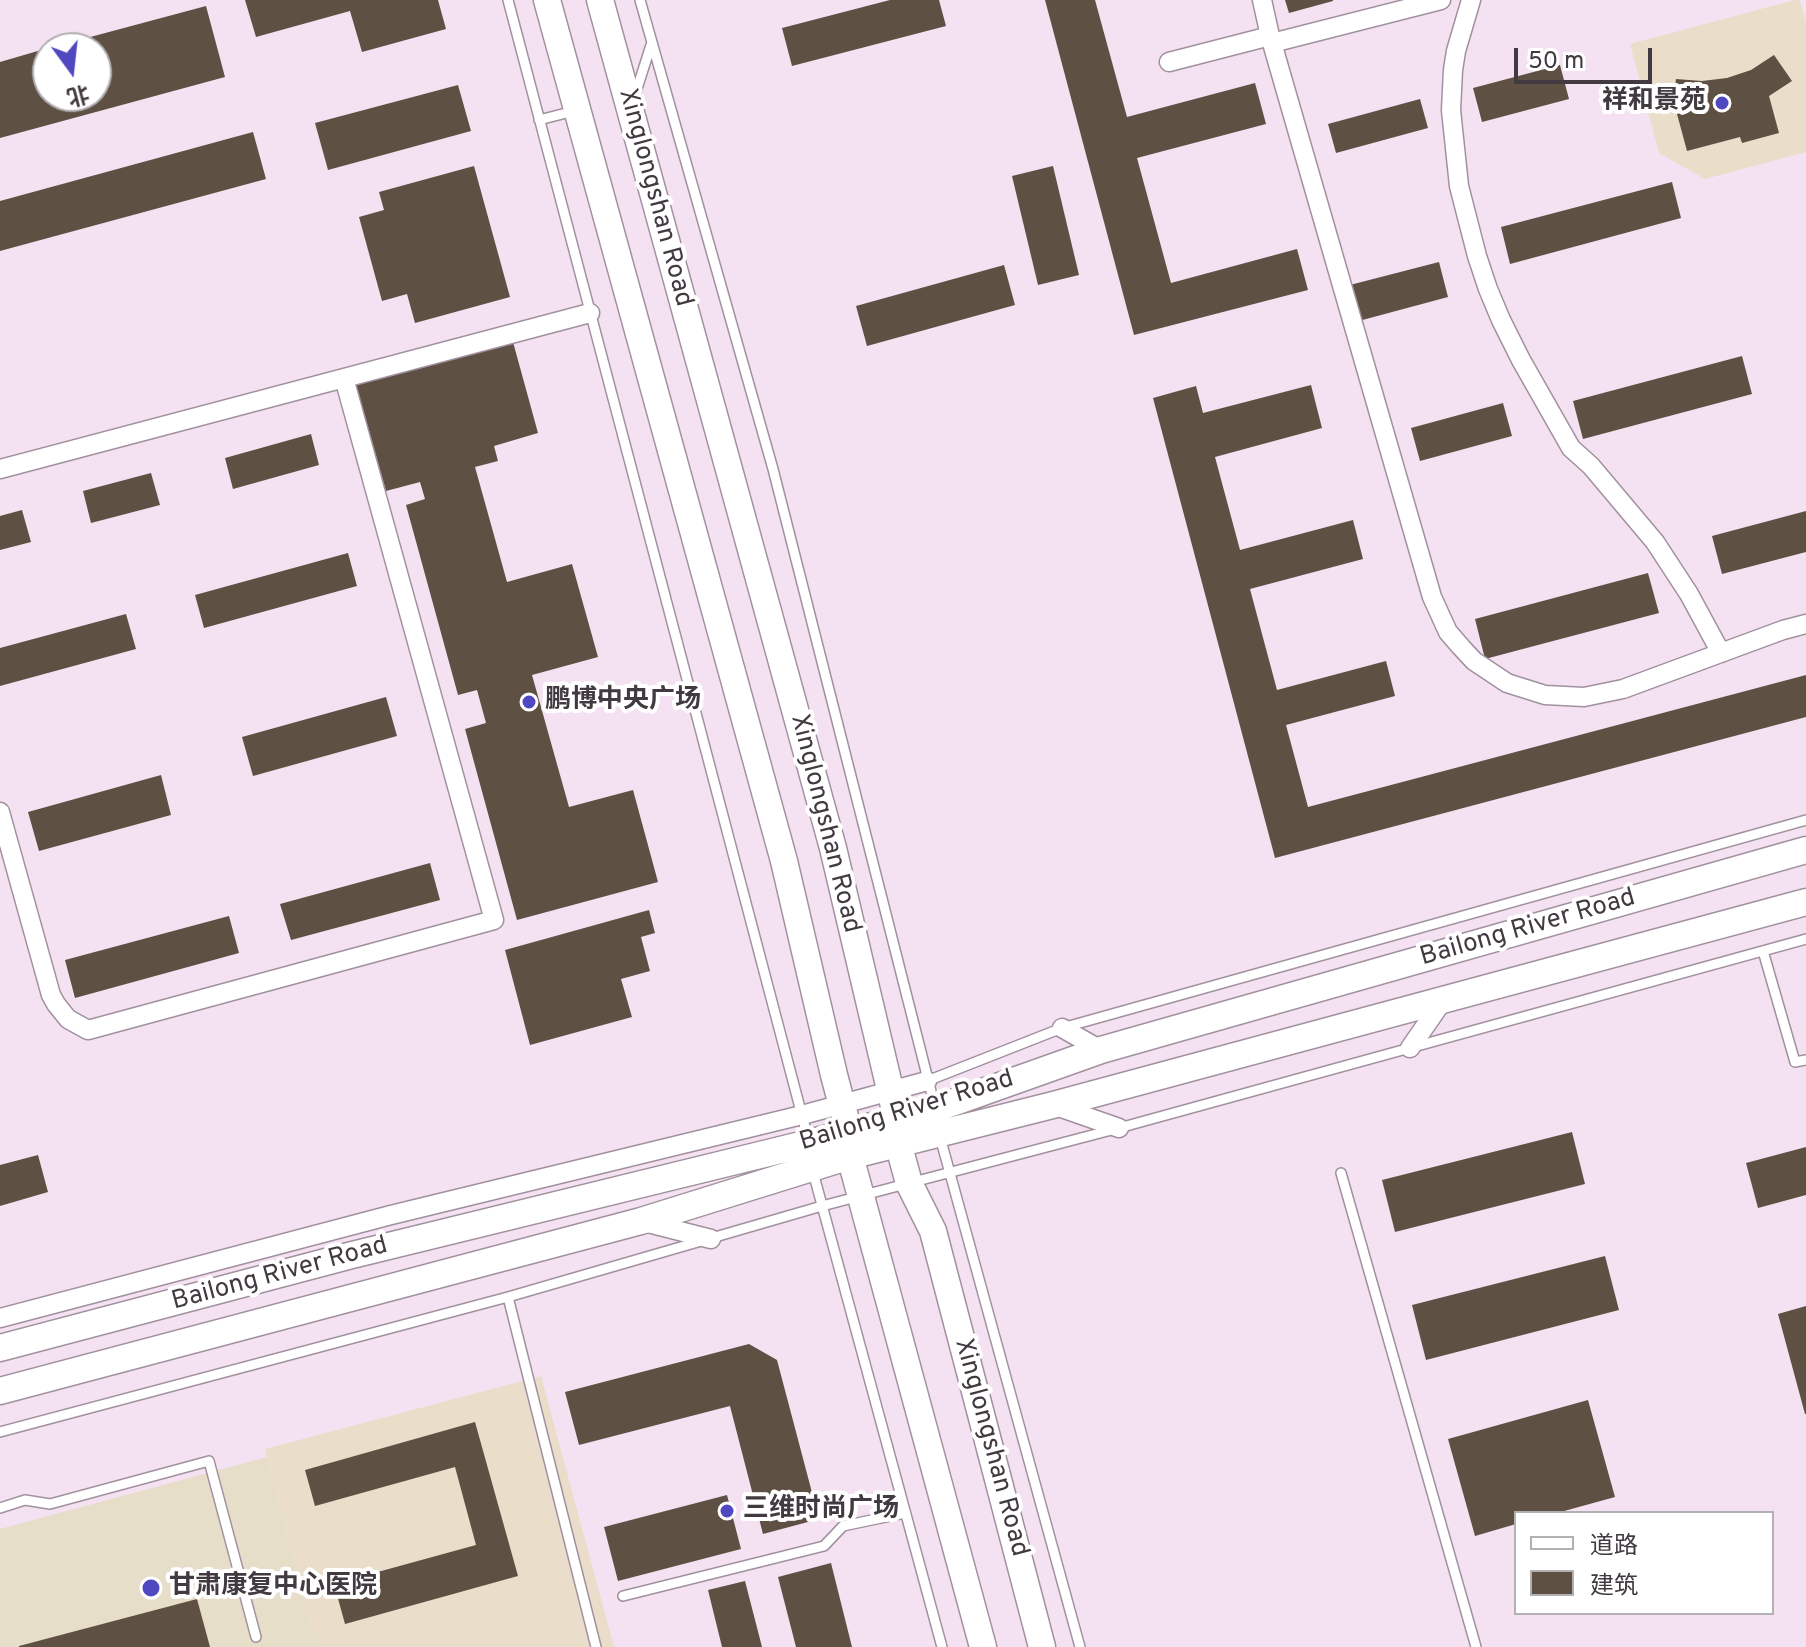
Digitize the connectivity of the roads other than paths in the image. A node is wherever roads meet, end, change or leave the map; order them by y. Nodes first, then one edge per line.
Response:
1 (508, 0) edge
2 (547, 0) edge
3 (600, 0) edge
4 (640, 0) edge
5 (1262, 0) edge
6 (1441, 0) edge
7 (1471, 0) edge
8 (1271, 40) junction
9 (652, 42) junction
10 (1169, 62) dead end
11 (578, 110) junction
12 (630, 110) junction
13 (539, 120) junction
14 (590, 313) junction
15 (344, 378) junction
16 (0, 469) edge
17 (1806, 624) edge
18 (1721, 653) junction
19 (0, 812) edge
20 (1806, 820) edge
21 (1806, 850) edge
22 (1806, 902) edge
23 (1806, 939) edge
24 (1763, 951) junction
25 (1444, 999) junction
26 (1062, 1028) junction
27 (1410, 1048) junction
28 (1101, 1050) junction
29 (1806, 1060) edge
30 (927, 1081) junction
31 (889, 1092) junction
32 (842, 1104) junction
33 (1053, 1105) junction
34 (802, 1115) junction
35 (937, 1121) junction
36 (1119, 1128) junction
37 (897, 1131) junction
38 (849, 1144) junction
39 (810, 1155) junction
40 (614, 1162) junction
41 (950, 1171) junction
42 (1341, 1173) dead end
43 (680, 1174) junction
44 (909, 1183) junction
45 (860, 1196) junction
46 (822, 1206) junction
47 (391, 1215) junction
48 (641, 1221) junction
49 (711, 1239) junction
50 (352, 1255) junction
51 (508, 1297) junction
52 (0, 1318) edge
53 (0, 1348) edge
54 (0, 1391) edge
55 (0, 1432) edge
56 (0, 1506) edge
57 (905, 1513) junction
58 (623, 1596) dead end
59 (256, 1637) dead end
60 (596, 1647) edge
61 (942, 1647) edge
62 (983, 1647) edge
63 (1042, 1647) edge
64 (1080, 1647) edge
65 (1476, 1647) edge

1 - 13 lane
2 - 11 main road, Xinglongshan Road
3 - 12 main road, Xinglongshan Road
4 - 9 lane
5 - 8 street
6 - 8 street
7 - 18 street
8 - 10 street
8 - 18 street
9 - 12 lane
9 - 30 lane
11 - 13 lane
11 - 32 main road, Xinglongshan Road
12 - 31 main road, Xinglongshan Road
13 - 14 lane
14 - 15 street
14 - 34 lane
15 - 16 street
15 - 19 street
17 - 18 street
20 - 26 lane
21 - 28 main road, Bailong River Road
22 - 25 main road, Bailong River Road
23 - 24 lane
24 - 27 lane
24 - 29 lane
25 - 27 street
25 - 33 main road, Bailong River Road
26 - 28 street
26 - 30 lane
27 - 36 lane
28 - 35 main road, Bailong River Road
30 - 31 street, Bailong River Road
30 - 35 lane
31 - 32 street, Bailong River Road
31 - 37 main road, Xinglongshan Road
32 - 34 street, Bailong River Road
32 - 38 main road, Xinglongshan Road
33 - 35 main road, Bailong River Road
33 - 36 street
34 - 39 lane
34 - 40 street, Bailong River Road
35 - 37 main road, Bailong River Road
35 - 41 lane
36 - 41 lane
37 - 38 main road, Bailong River Road
37 - 44 main road, Xinglongshan Road
38 - 39 main road, Bailong River Road
38 - 45 main road, Xinglongshan Road
39 - 43 main road, Bailong River Road
39 - 46 lane
39 - 48 main road, Bailong River Road
40 - 43 street
40 - 47 street, Bailong River Road
41 - 44 lane
41 - 64 lane
42 - 65 lane
43 - 50 main road, Bailong River Road
44 - 45 lane
44 - 63 main road, Xinglongshan Road
45 - 46 lane
45 - 62 main road, Xinglongshan Road
46 - 49 lane
46 - 57 lane
47 - 50 street
47 - 52 street, Bailong River Road
48 - 49 street
48 - 54 main road, Bailong River Road
49 - 51 lane
50 - 53 main road, Bailong River Road
51 - 55 lane
51 - 60 lane
56 - 59 lane
57 - 58 lane
57 - 61 lane

